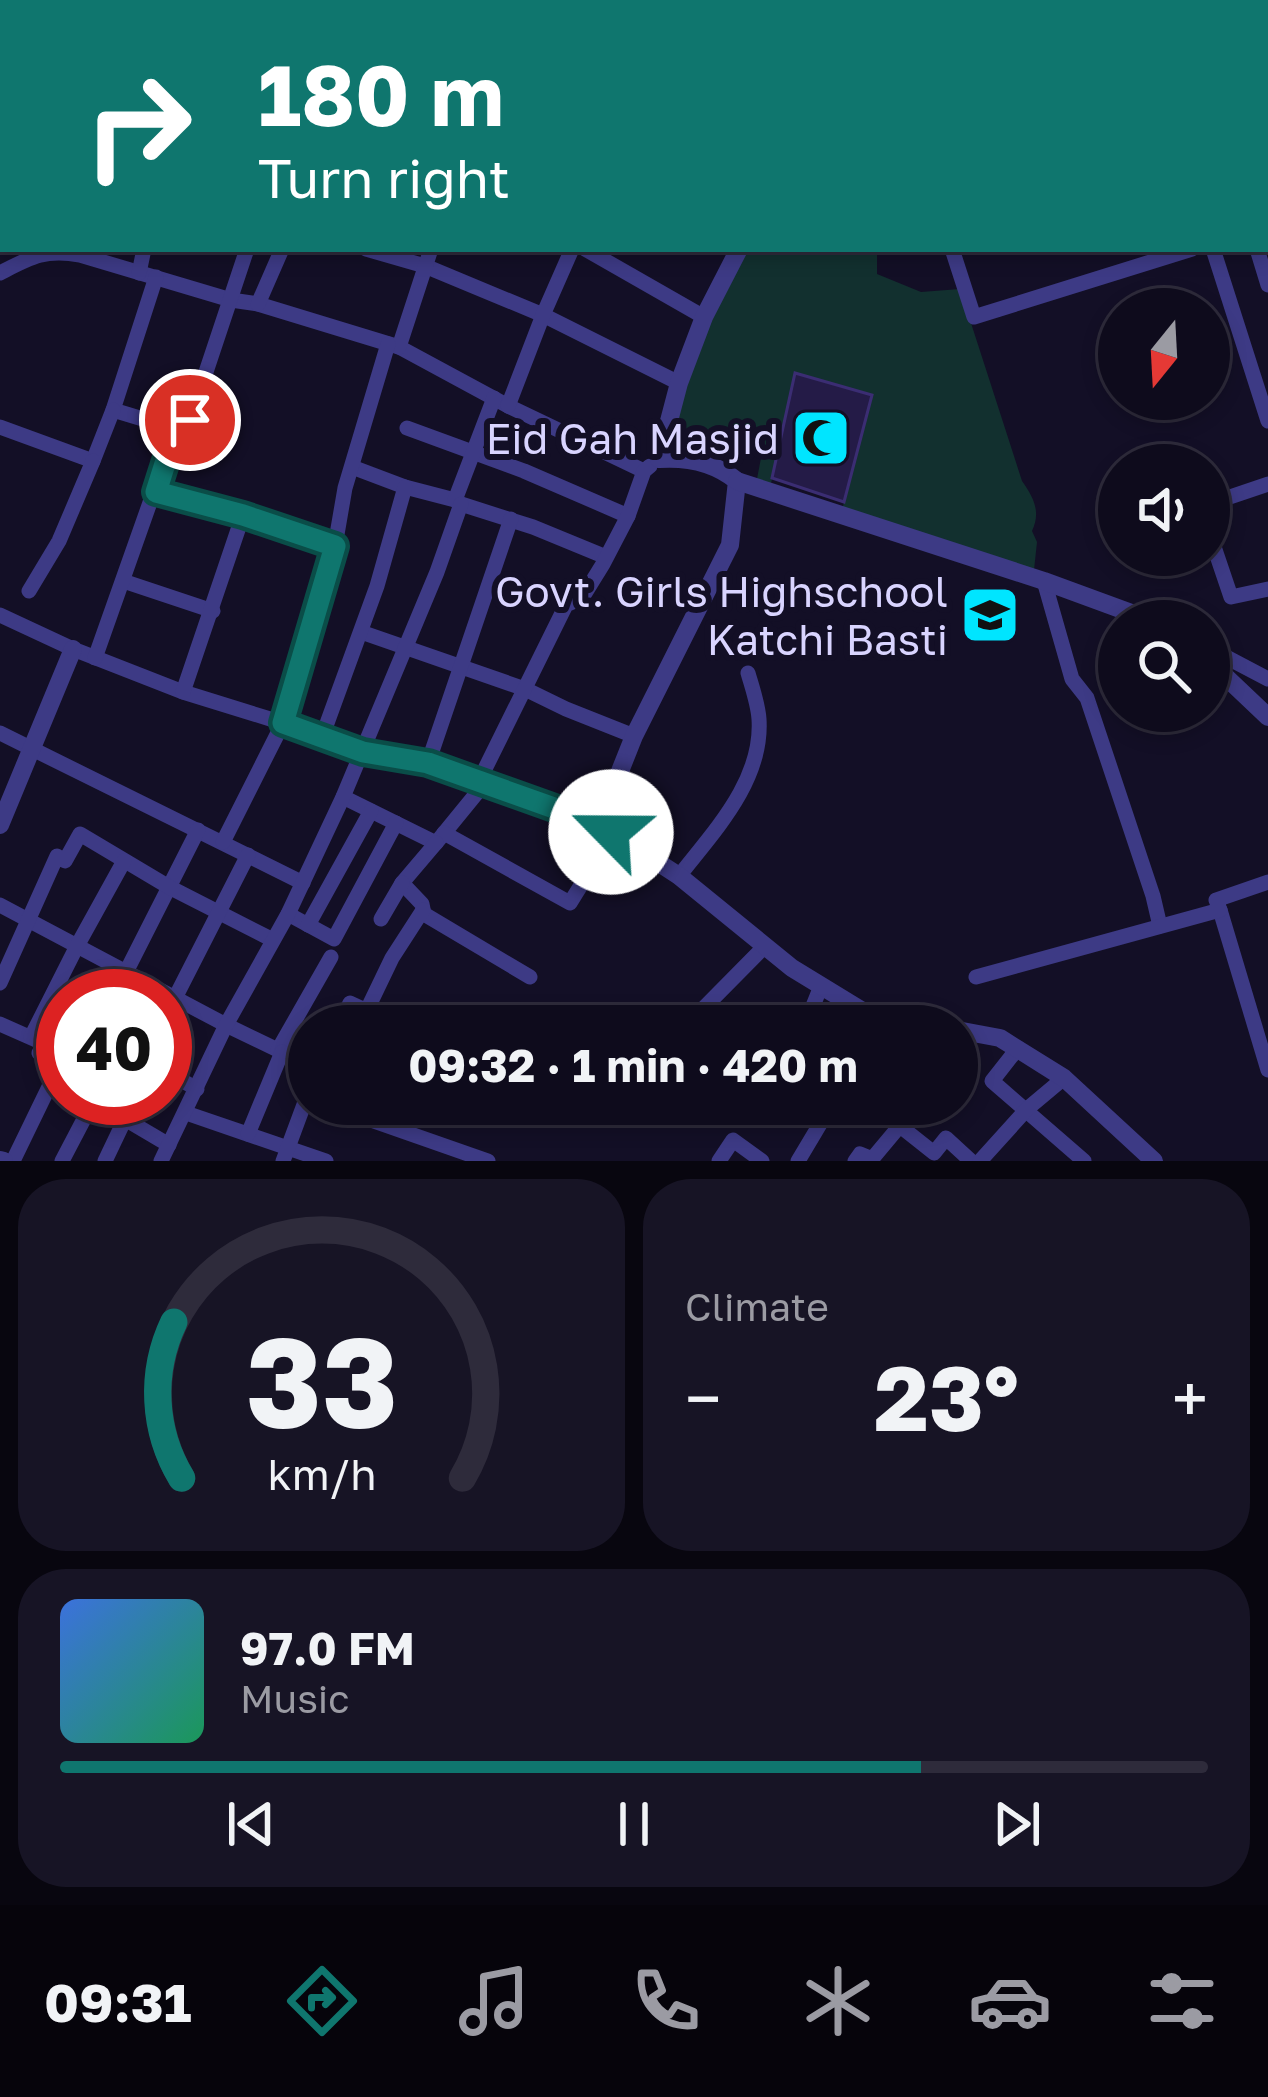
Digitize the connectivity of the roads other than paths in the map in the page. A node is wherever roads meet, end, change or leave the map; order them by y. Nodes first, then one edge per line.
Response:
1 (143, 252) edge
2 (246, 252) edge
3 (281, 252) edge
4 (389, 252) edge
5 (571, 252) edge
6 (590, 252) edge
7 (737, 252) edge
8 (953, 252) edge
9 (1182, 252) edge
10 (1214, 252) edge
11 (1258, 252) edge
12 (107, 256) edge
13 (428, 257) edge
14 (0, 273) edge
15 (139, 273) junction
16 (156, 278) junction
17 (1268, 285) edge
18 (231, 300) junction
19 (259, 304) junction
20 (543, 315) junction
21 (704, 316) junction
22 (394, 346) junction
23 (1260, 363) edge
24 (679, 383) junction
25 (501, 402) junction
26 (112, 410) junction
27 (1268, 421) edge
28 (0, 427) edge
29 (407, 428) dead end
30 (176, 429) junction
31 (472, 452) junction
32 (93, 461) junction
33 (652, 465) junction
34 (352, 467) junction
35 (737, 481) junction
36 (1268, 484) edge
37 (405, 488) junction
38 (156, 492) junction
39 (1230, 497) edge
40 (458, 502) junction
41 (243, 515) junction
42 (628, 516) junction
43 (512, 520) junction
44 (335, 546) junction
45 (607, 556) junction
46 (1224, 576) edge
47 (123, 581) junction
48 (1044, 581) junction
49 (1268, 589) edge
50 (29, 591) dead end
51 (1098, 601) edge
52 (213, 610) junction
53 (0, 615) edge
54 (361, 632) junction
55 (404, 647) junction
56 (74, 650) junction
57 (95, 658) junction
58 (1230, 659) edge
59 (461, 664) junction
60 (748, 673) dead end
61 (1268, 680) edge
62 (1230, 681) edge
63 (525, 689) junction
64 (183, 692) junction
65 (1268, 718) edge
66 (283, 723) junction
67 (0, 733) edge
68 (634, 736) junction
69 (322, 737) junction
70 (33, 749) junction
71 (363, 752) junction
72 (428, 763) junction
73 (482, 782) junction
74 (344, 797) junction
75 (371, 811) junction
76 (396, 823) junction
77 (0, 825) edge
78 (605, 828) junction
79 (198, 830) junction
80 (440, 838) junction
81 (223, 842) junction
82 (248, 855) junction
83 (124, 861) junction
84 (679, 876) junction
85 (1268, 882) edge
86 (303, 883) junction
87 (402, 883) junction
88 (170, 886) junction
89 (0, 905) edge
90 (423, 910) junction
91 (1220, 910) junction
92 (219, 912) junction
93 (287, 914) junction
94 (381, 919) dead end
95 (28, 920) junction
96 (308, 925) junction
97 (1160, 926) junction
98 (273, 940) junction
99 (77, 946) junction
100 (765, 946) junction
101 (331, 957) dead end
102 (120, 969) edge
103 (128, 969) edge
104 (190, 969) edge
105 (530, 977) dead end
106 (976, 977) dead end
107 (0, 983) edge
108 (821, 986) junction
109 (369, 1005) edge
110 (707, 1005) edge
111 (813, 1005) edge
112 (852, 1005) edge
113 (192, 1007) edge
114 (0, 1024) edge
115 (226, 1025) junction
116 (978, 1034) edge
117 (31, 1037) junction
118 (36, 1040) edge
119 (1018, 1048) junction
120 (280, 1051) junction
121 (288, 1055) edge
122 (1268, 1070) edge
123 (1064, 1078) junction
124 (192, 1086) edge
125 (197, 1089) junction
126 (192, 1100) edge
127 (1027, 1108) junction
128 (192, 1115) edge
129 (36, 1116) edge
130 (81, 1125) edge
131 (180, 1125) edge
132 (296, 1125) edge
133 (385, 1125) edge
134 (820, 1125) edge
135 (901, 1126) joint
136 (248, 1134) junction
137 (170, 1145) junction
138 (285, 1154) edge
139 (801, 1157) edge
140 (13, 1161) edge
141 (62, 1161) edge
142 (105, 1161) edge
143 (161, 1161) edge
144 (326, 1161) edge
145 (488, 1161) edge
146 (719, 1161) edge
147 (762, 1161) edge
148 (820, 1161) edge
149 (855, 1161) edge
150 (975, 1161) edge
151 (1084, 1161) edge
152 (1154, 1161) edge

1 - 15 street
2 - 18 street
3 - 19 street
4 - 13 street
5 - 20 street
6 - 21 street
7 - 21 street
8 - 9 street
10 - 23 street
11 - 17 street
12 - 14 street
12 - 15 street
13 - 20 street
13 - 22 street
15 - 16 street
16 - 18 street
16 - 26 street
18 - 19 street
18 - 30 street
19 - 22 street
20 - 24 street
20 - 25 street
21 - 24 street
22 - 25 street
22 - 34 street
23 - 27 street
24 - 33 street
25 - 31 street
25 - 33 street
26 - 30 street
26 - 32 street
28 - 32 street
29 - 31 street
30 - 38 street
31 - 40 street
31 - 42 street
32 - 50 street
33 - 35 street
33 - 42 street
34 - 37 street
34 - 44 street
35 - 48 street
35 - 68 street
36 - 39 street
37 - 40 street
37 - 54 street
38 - 41 street
38 - 47 street
40 - 43 street
40 - 55 street
41 - 44 street
41 - 52 street
42 - 45 street
43 - 45 street
43 - 59 street
44 - 66 street
45 - 63 street
46 - 49 street
47 - 52 street
47 - 57 street
48 - 51 street
48 - 97 street
52 - 64 street
53 - 56 street
54 - 55 street
54 - 69 street
55 - 59 street
55 - 71 street
56 - 57 street
56 - 70 street
57 - 64 street
58 - 61 street
59 - 63 street
59 - 72 street
60 - 84 street
62 - 65 street
63 - 68 street
63 - 73 street
64 - 66 street
66 - 69 street
66 - 81 street
67 - 70 street
68 - 78 street
69 - 71 street
70 - 77 street
70 - 79 street
71 - 72 street
71 - 74 street
72 - 73 street
73 - 78 street
73 - 80 street
74 - 75 street
74 - 86 street
75 - 76 street
75 - 96 street
76 - 80 street
76 - 96 street
78 - 80 street
78 - 84 street
79 - 81 street
79 - 88 street
80 - 87 street
81 - 82 street
82 - 86 street
82 - 92 street
83 - 88 street
83 - 95 street
83 - 99 street
84 - 100 street
85 - 91 street
86 - 93 street
87 - 90 street
87 - 94 street
88 - 92 street
88 - 103 street
89 - 95 street
90 - 105 street
90 - 109 street
91 - 97 street
91 - 122 street
92 - 98 street
92 - 104 street
93 - 96 street
93 - 98 street
95 - 99 street
95 - 107 street
97 - 106 street
98 - 115 street
99 - 102 street
99 - 117 street
100 - 108 street
100 - 110 street
101 - 120 street
108 - 111 street
108 - 112 street
113 - 115 street
114 - 117 street
115 - 120 street
115 - 125 street
116 - 119 street
117 - 118 street
119 - 123 street
119 - 127 street
120 - 121 street
120 - 136 street
123 - 127 street
123 - 152 street
124 - 125 street
125 - 126 street
127 - 150 street
127 - 151 street
128 - 136 street
129 - 140 street
130 - 141 street
131 - 137 street
132 - 138 street
133 - 145 street
134 - 139 street
135 - 149 street
135 - 150 street
136 - 138 street
137 - 142 street
137 - 143 street
138 - 144 street
139 - 148 street
146 - 147 street

